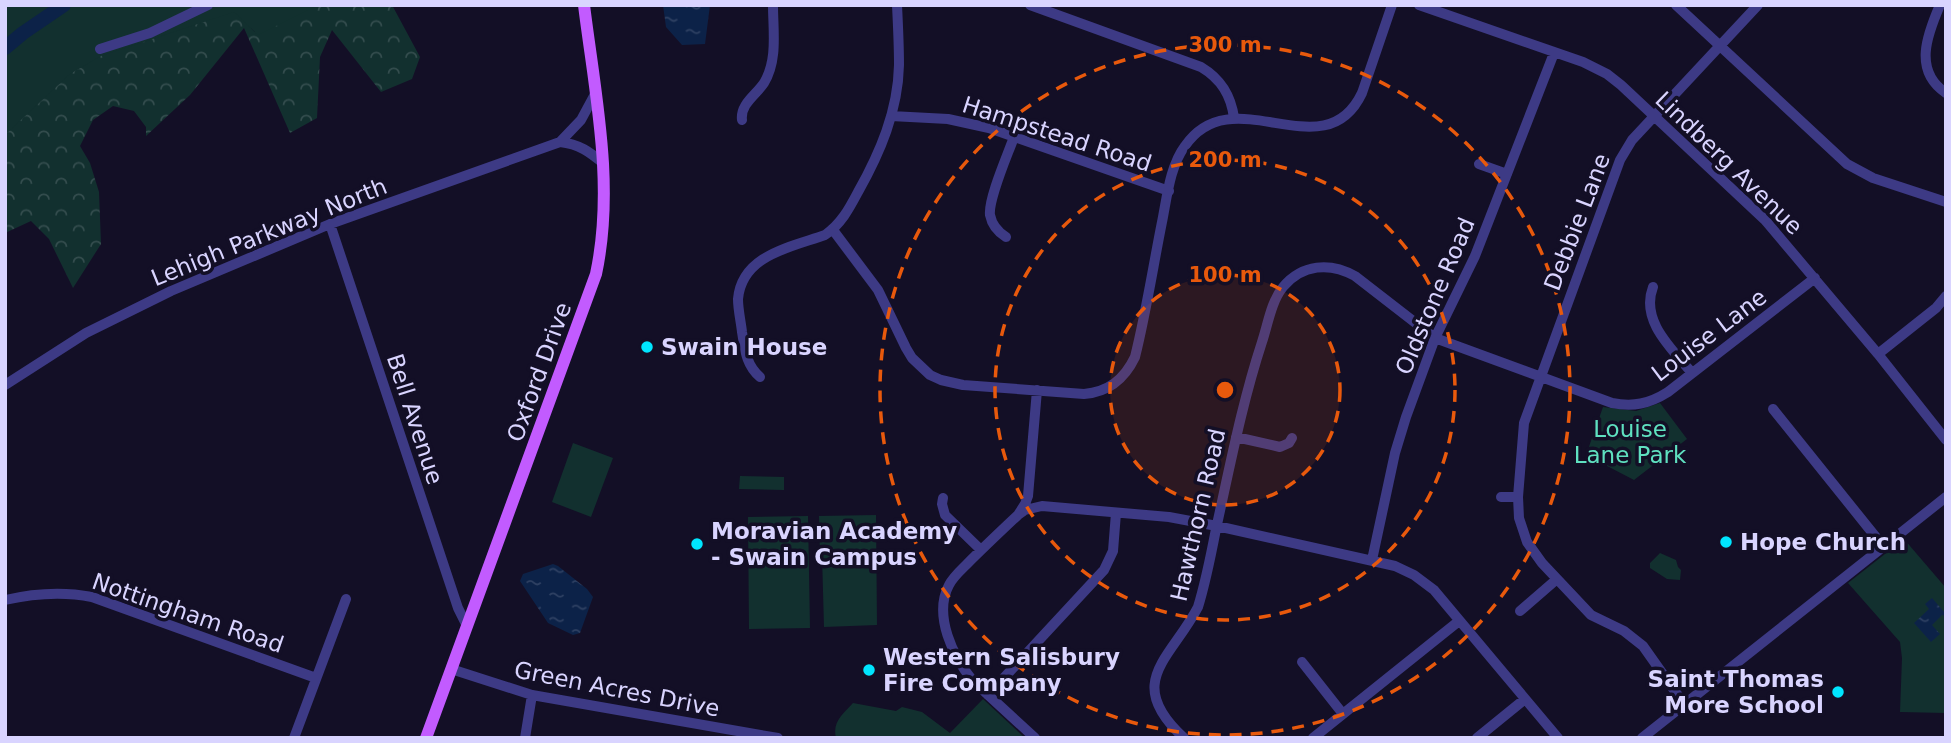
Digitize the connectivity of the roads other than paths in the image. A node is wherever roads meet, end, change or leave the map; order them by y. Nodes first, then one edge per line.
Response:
1 (208, 5) edge
2 (584, 5) edge
3 (773, 5) edge
4 (897, 5) edge
5 (1030, 5) edge
6 (1392, 5) edge
7 (1419, 5) edge
8 (1676, 5) edge
9 (1758, 5) edge
10 (1940, 5) edge
11 (1720, 47) junction
12 (100, 49) dead end
13 (1554, 53) junction
14 (1946, 93) edge
15 (595, 94) junction
16 (1654, 115) junction
17 (891, 116) junction
18 (1234, 118) junction
19 (743, 120) dead end
20 (1014, 136) junction
21 (560, 142) junction
22 (604, 164) junction
23 (1479, 164) dead end
24 (1507, 174) junction
25 (1169, 191) junction
26 (1946, 202) edge
27 (330, 224) junction
28 (832, 230) junction
29 (1006, 237) dead end
30 (1815, 278) junction
31 (1653, 287) dead end
32 (1946, 296) edge
33 (1435, 338) junction
34 (1878, 354) junction
35 (1692, 373) junction
36 (760, 377) dead end
37 (1540, 377) junction
38 (5, 385) edge
39 (1037, 390) junction
40 (1773, 409) dead end
41 (1236, 437) junction
42 (1292, 438) dead end
43 (1946, 440) edge
44 (1501, 497) dead end
45 (1518, 497) junction
46 (1946, 497) edge
47 (943, 498) dead end
48 (1116, 513) junction
49 (1018, 514) junction
50 (1217, 526) junction
51 (1883, 546) junction
52 (981, 550) junction
53 (1371, 560) junction
54 (1557, 579) junction
55 (346, 599) dead end
56 (5, 600) edge
57 (1520, 611) dead end
58 (1459, 621) junction
59 (467, 626) junction
60 (1302, 662) dead end
61 (451, 669) junction
62 (316, 678) junction
63 (532, 695) junction
64 (988, 695) junction
65 (1525, 699) junction
66 (1684, 704) junction
67 (1343, 714) junction
68 (294, 738) edge
69 (426, 738) edge
70 (525, 738) edge
71 (778, 738) edge
72 (1035, 738) edge
73 (1184, 738) edge
74 (1313, 738) edge
75 (1477, 738) edge
76 (1558, 738) edge
77 (1642, 738) edge

1 - 12 street
2 - 15 main road, Oxford Drive
3 - 19 street
4 - 17 street
5 - 18 street
6 - 18 street
7 - 13 street, Lindberg Avenue
8 - 11 street
9 - 11 street, Debbie Lane
10 - 14 street
11 - 16 street, Debbie Lane
11 - 26 street
13 - 16 street, Lindberg Avenue
13 - 24 street, Oldstone Road
15 - 21 street, Lehigh Parkway North
15 - 22 main road, Oxford Drive
16 - 30 street, Lindberg Avenue
16 - 37 street, Debbie Lane
17 - 20 street, Hampstead Road
17 - 28 street
18 - 25 street
20 - 25 street, Hampstead Road
20 - 29 street
21 - 22 street
21 - 27 street, Lehigh Parkway North
22 - 59 main road, Oxford Drive
23 - 24 street
24 - 33 street, Oldstone Road
25 - 39 street
27 - 38 street, Lehigh Parkway North
27 - 59 street, Bell Avenue
28 - 36 street
28 - 39 street
30 - 34 street, Lindberg Avenue
30 - 35 street, Louise Lane
31 - 35 street
32 - 34 street
33 - 37 street, Hawthorn Road
33 - 41 street, Hawthorn Road
33 - 53 street, Oldstone Road
34 - 43 street, Lindberg Avenue
35 - 37 street, Louise Lane
37 - 45 street, Debbie Lane
39 - 49 street
40 - 51 street
41 - 42 street
41 - 50 street, Hawthorn Road
44 - 45 street
45 - 54 street, Debbie Lane
46 - 51 street
47 - 52 street
48 - 49 street
48 - 50 street
48 - 64 street
49 - 52 street
50 - 53 street
50 - 73 street, Hawthorn Road
51 - 66 street
52 - 64 street
53 - 58 street
54 - 57 street
54 - 66 street, Debbie Lane
55 - 62 street
56 - 62 street, Nottingham Road
58 - 65 street
58 - 67 street
59 - 61 main road, Oxford Drive
60 - 67 street
61 - 63 street, Green Acres Drive
61 - 69 main road, Oxford Drive
62 - 68 street
63 - 70 street
63 - 71 street, Green Acres Drive
64 - 72 street
65 - 75 street
65 - 76 street
66 - 77 street
67 - 74 street

